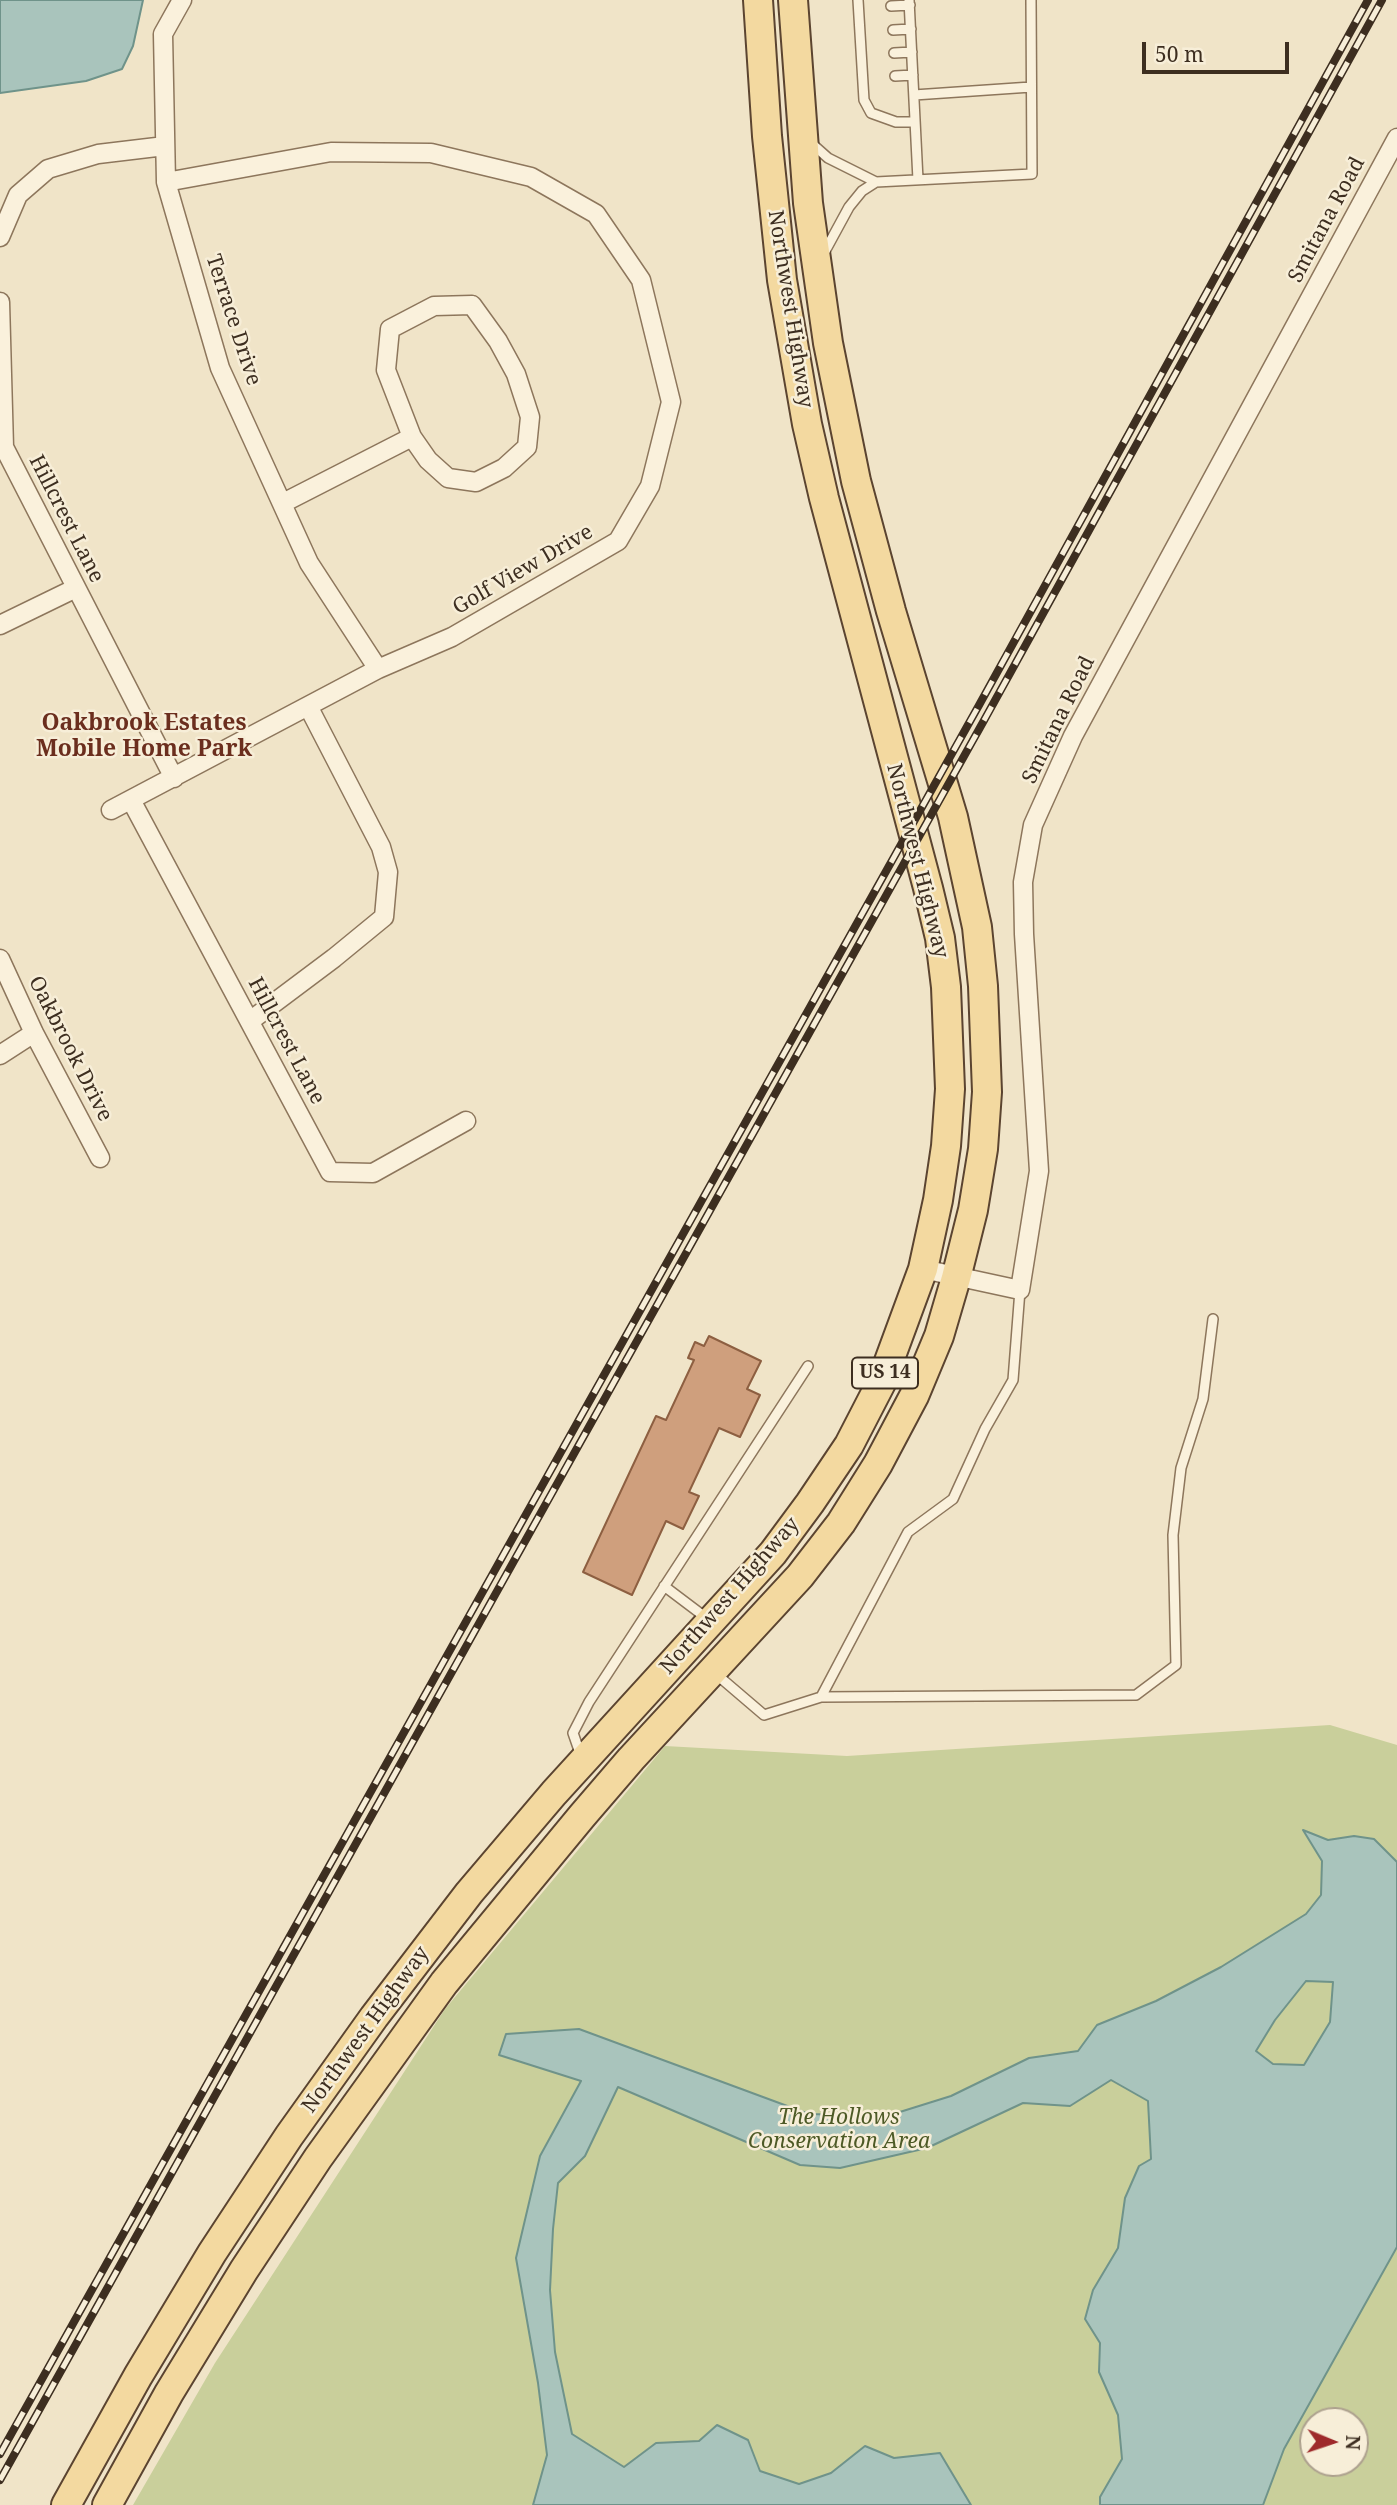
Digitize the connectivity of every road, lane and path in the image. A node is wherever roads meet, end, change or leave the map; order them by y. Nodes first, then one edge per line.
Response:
1 (182, 0) edge
2 (758, 0) edge
3 (793, 0) edge
4 (1031, 0) edge
5 (858, 3) edge
6 (910, 3) edge
7 (870, 6) dead end
8 (891, 6) dead end
9 (893, 30) dead end
10 (911, 30) junction
11 (860, 31) junction
12 (872, 31) dead end
13 (912, 51) junction
14 (894, 53) dead end
15 (861, 54) junction
16 (873, 54) dead end
17 (913, 75) junction
18 (894, 76) dead end
19 (863, 77) junction
20 (874, 77) dead end
21 (1031, 87) junction
22 (914, 95) junction
23 (915, 122) junction
24 (802, 135) junction
25 (1397, 138) edge
26 (165, 146) junction
27 (918, 180) junction
28 (166, 182) junction
29 (876, 182) junction
30 (0, 237) edge
31 (816, 271) junction
32 (0, 302) edge
33 (411, 437) junction
34 (283, 503) junction
35 (76, 588) junction
36 (0, 625) edge
37 (378, 669) junction
38 (308, 706) junction
39 (174, 778) junction
40 (131, 800) junction
41 (111, 810) dead end
42 (0, 960) edge
43 (250, 1021) junction
44 (34, 1033) junction
45 (0, 1055) edge
46 (466, 1121) dead end
47 (100, 1158) dead end
48 (923, 1269) junction
49 (956, 1278) junction
50 (1020, 1290) junction
51 (1213, 1319) dead end
52 (808, 1366) dead end
53 (663, 1586) junction
54 (710, 1621) junction
55 (712, 1671) junction
56 (821, 1697) junction
57 (583, 1760) junction
58 (66, 2505) edge
59 (107, 2505) edge

1 - 26 street, Terrace Drive
2 - 48 main road, Northwest Highway / US 14
3 - 24 main road, Northwest Highway / US 14
4 - 21 lane
5 - 7 lane
5 - 11 lane
6 - 8 lane
6 - 10 lane
9 - 10 lane
10 - 13 lane
11 - 12 lane
11 - 15 lane
13 - 14 lane
13 - 17 lane
15 - 16 lane
15 - 19 lane
17 - 18 lane
17 - 22 lane
19 - 20 lane
19 - 23 lane
21 - 22 lane
21 - 27 lane
22 - 23 lane
23 - 27 lane
24 - 29 lane
24 - 31 main road, Northwest Highway / US 14
25 - 50 street, Smitana Road
26 - 28 street, Terrace Drive
26 - 30 street
27 - 29 lane
28 - 34 street, Terrace Drive
28 - 37 street, Golf View Drive
29 - 31 lane
31 - 49 main road, Northwest Highway / US 14
32 - 35 street, Hillcrest Lane
33 - 33 street
33 - 34 street
34 - 37 street, Terrace Drive
35 - 36 street
35 - 39 street, Hillcrest Lane
37 - 38 street, Golf View Drive
38 - 39 street, Golf View Drive
38 - 43 street
39 - 40 street, Golf View Drive
40 - 41 street, Golf View Drive
40 - 43 street, Hillcrest Lane
42 - 44 street, Oakbrook Drive
43 - 46 street, Hillcrest Lane
44 - 45 street
44 - 47 street, Oakbrook Drive
48 - 49 street
48 - 54 main road, Northwest Highway / US 14
49 - 50 street
49 - 55 main road, Northwest Highway / US 14
50 - 56 lane
51 - 56 lane
52 - 53 lane
53 - 54 lane
53 - 57 lane
54 - 57 main road, Northwest Highway / US 14
55 - 56 lane
55 - 59 main road, Northwest Highway / US 14
57 - 58 main road, Northwest Highway / US 14

